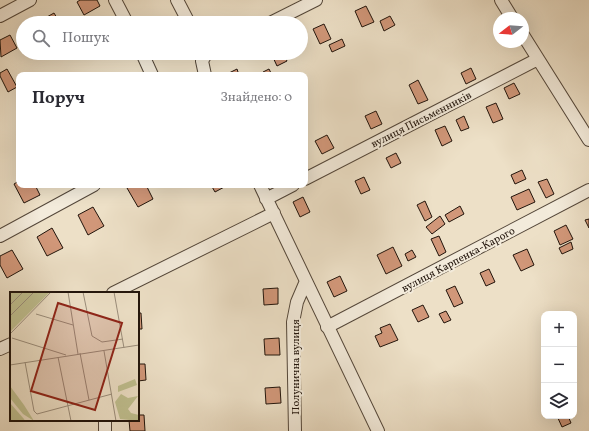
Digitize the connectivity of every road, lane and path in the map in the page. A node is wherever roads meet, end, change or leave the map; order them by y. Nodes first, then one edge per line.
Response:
1 (30, 0) edge
2 (115, 0) edge
3 (177, 0) edge
4 (316, 0) edge
5 (501, 0) edge
6 (508, 12) edge
7 (0, 16) edge
8 (123, 16) edge
9 (185, 16) edge
10 (284, 16) edge
11 (529, 45) edge
12 (538, 59) junction
13 (145, 60) edge
14 (203, 60) edge
15 (151, 72) edge
16 (204, 72) edge
17 (589, 140) edge
18 (308, 177) edge
19 (88, 188) edge
20 (261, 188) edge
21 (287, 188) edge
22 (589, 190) edge
23 (266, 199) junction
24 (274, 213) junction
25 (0, 236) edge
26 (306, 280) junction
27 (115, 292) edge
28 (327, 327) junction
29 (10, 344) edge
30 (0, 349) edge
31 (295, 431) edge
32 (378, 431) edge

1 - 7 street
2 - 8 street
3 - 9 street
4 - 10 street
5 - 6 street
11 - 12 street
12 - 17 street
12 - 18 street, вулиця Письменників
13 - 15 street
14 - 16 street
19 - 25 street
20 - 23 street
21 - 23 street
22 - 28 street, вулиця Карпенка-Карого
23 - 24 street
24 - 26 street
24 - 27 street
26 - 28 street
26 - 31 street, Полунична вулиця
28 - 32 street
29 - 30 street

